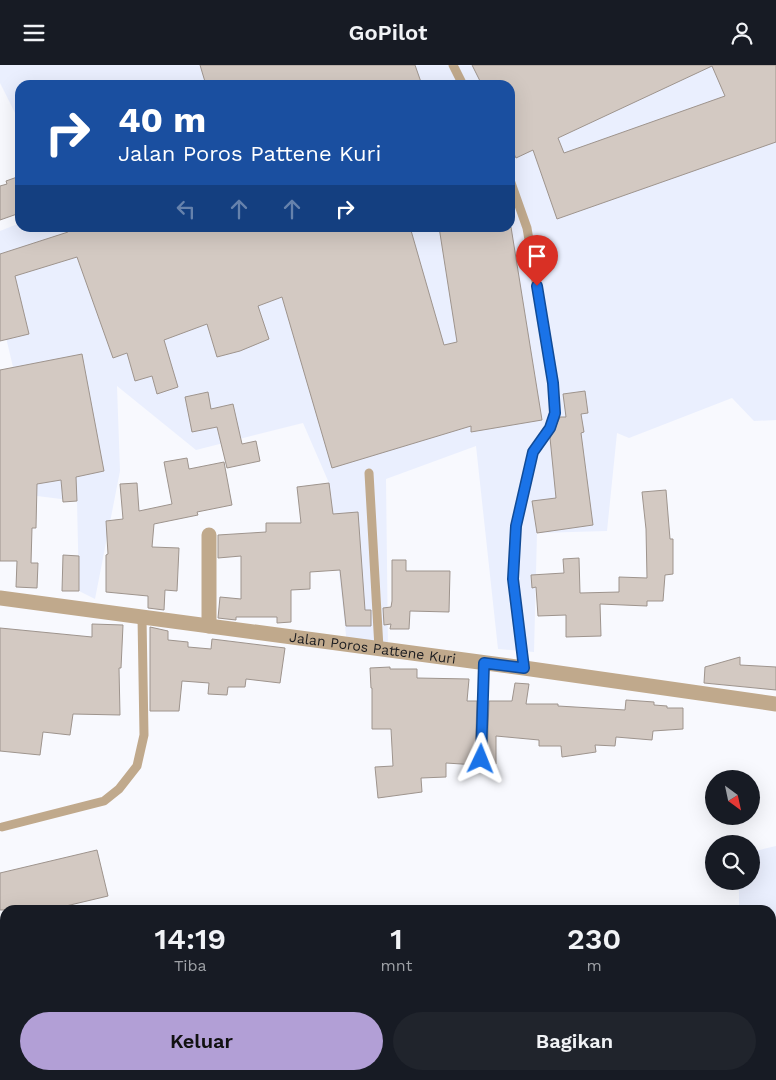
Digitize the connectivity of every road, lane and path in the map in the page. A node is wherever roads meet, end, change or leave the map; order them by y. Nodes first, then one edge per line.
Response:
1 (453, 65) edge
2 (460, 80) edge
3 (515, 193) edge
4 (369, 473) dead end
5 (209, 535) dead end
6 (0, 598) edge
7 (142, 617) junction
8 (209, 626) junction
9 (379, 648) junction
10 (484, 663) junction
11 (524, 668) junction
12 (776, 704) edge
13 (481, 759) dead end
14 (2, 827) dead end

1 - 2 lane
3 - 11 lane
4 - 9 lane
5 - 8 street
6 - 7 street, Jalan Poros Pattene Kuri
7 - 8 street, Jalan Poros Pattene Kuri
7 - 14 lane
8 - 9 street, Jalan Poros Pattene Kuri
9 - 10 street, Jalan Poros Pattene Kuri
10 - 11 street, Jalan Poros Pattene Kuri
10 - 13 lane
11 - 12 street, Jalan Poros Pattene Kuri

